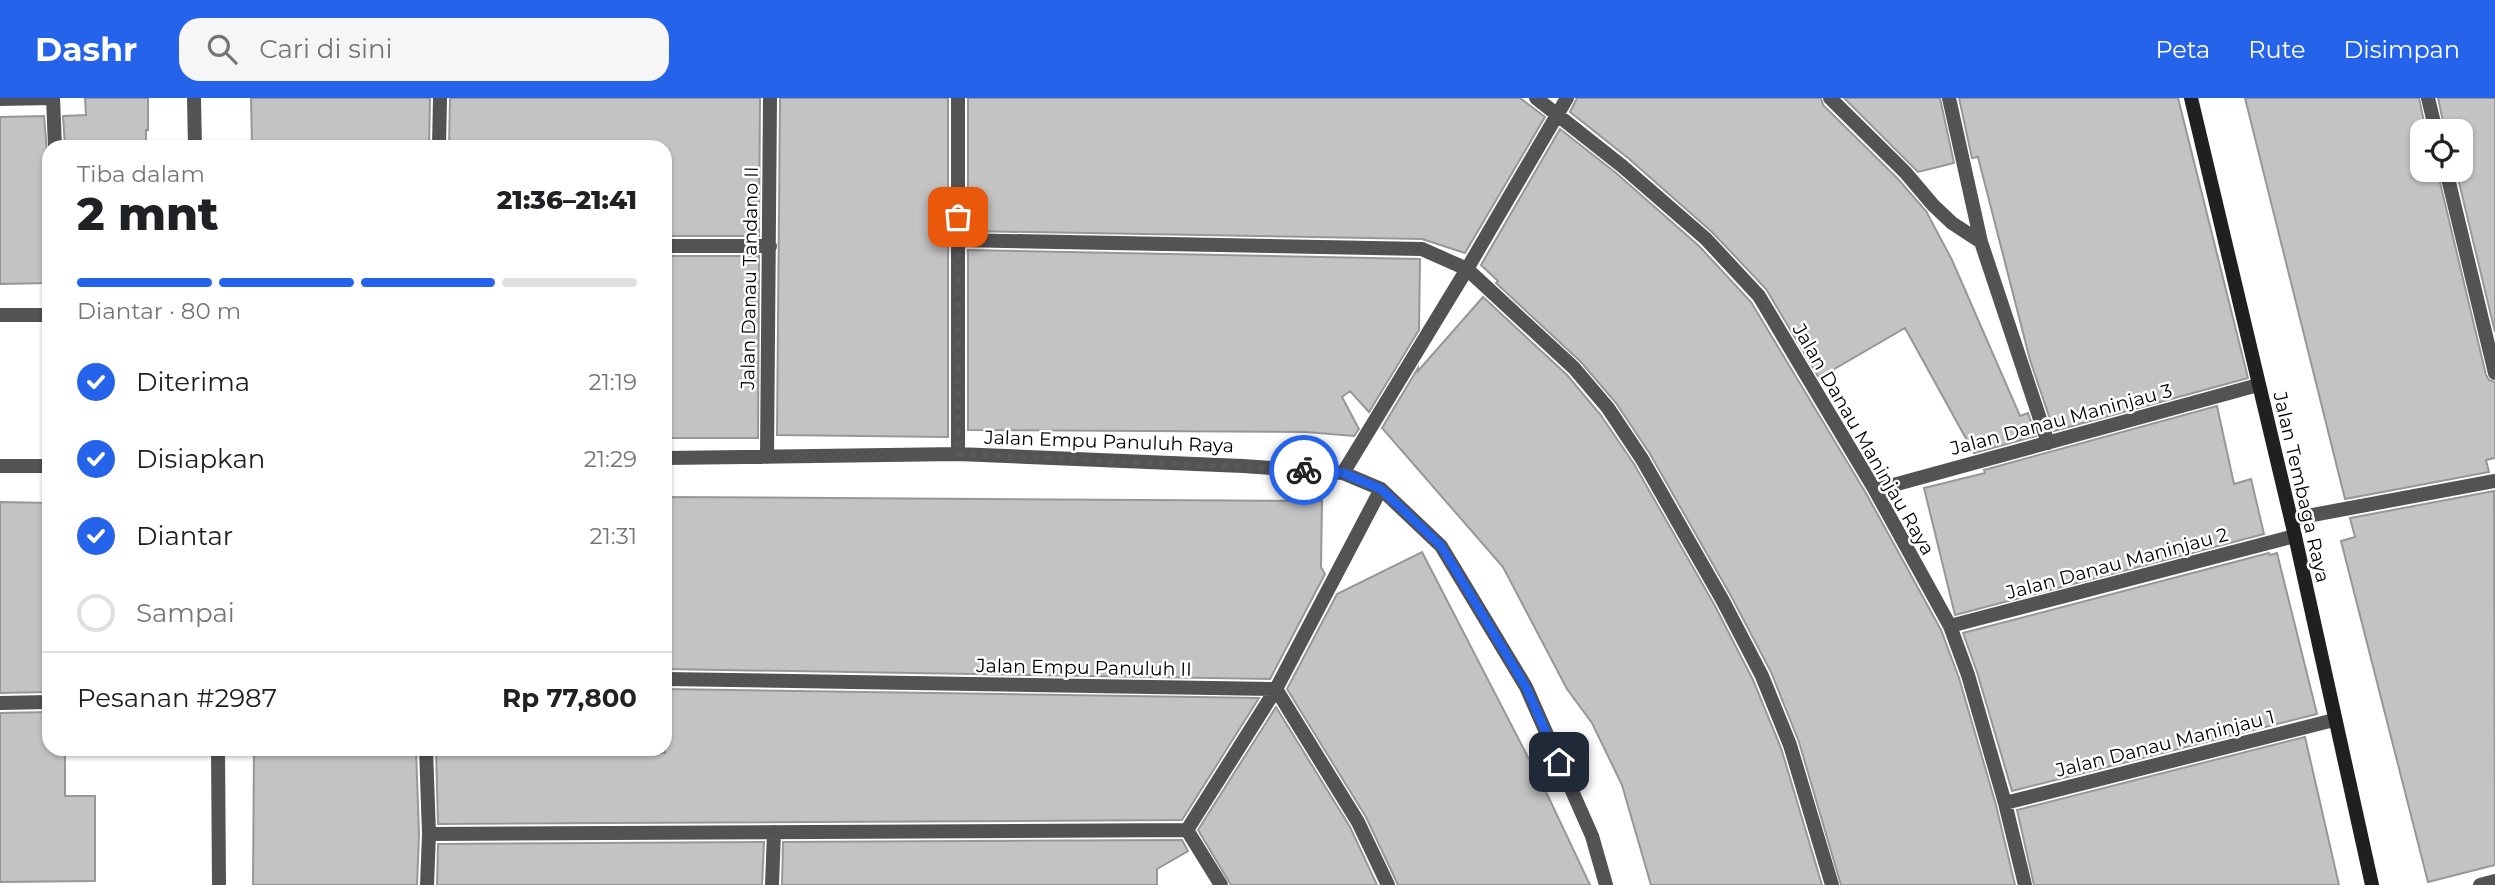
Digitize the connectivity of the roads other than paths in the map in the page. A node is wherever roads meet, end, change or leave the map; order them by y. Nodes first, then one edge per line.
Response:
1 (53, 98) edge
2 (194, 98) edge
3 (440, 98) edge
4 (770, 98) edge
5 (958, 98) edge
6 (1536, 98) edge
7 (1567, 98) edge
8 (1830, 98) edge
9 (1949, 98) edge
10 (2191, 98) edge
11 (2428, 98) edge
12 (0, 99) edge
13 (1557, 114) junction
14 (2433, 119) edge
15 (55, 140) edge
16 (195, 140) edge
17 (439, 140) edge
18 (2449, 182) edge
19 (958, 240) junction
20 (1981, 242) junction
21 (672, 246) edge
22 (770, 246) junction
23 (1467, 269) junction
24 (0, 315) edge
25 (42, 315) edge
26 (2495, 373) edge
27 (2258, 386) junction
28 (2048, 443) junction
29 (958, 454) junction
30 (767, 457) junction
31 (672, 458) edge
32 (0, 466) edge
33 (42, 467) edge
34 (1343, 473) junction
35 (2495, 481) edge
36 (1381, 489) junction
37 (1875, 490) junction
38 (2291, 519) junction
39 (2295, 536) junction
40 (1950, 626) junction
41 (672, 679) edge
42 (1276, 689) junction
43 (42, 702) edge
44 (0, 703) edge
45 (2334, 720) junction
46 (218, 756) edge
47 (426, 756) edge
48 (2005, 803) junction
49 (1187, 830) junction
50 (774, 832) junction
51 (429, 834) junction
52 (2495, 881) edge
53 (219, 885) edge
54 (427, 885) edge
55 (772, 885) edge
56 (1221, 885) edge
57 (1388, 885) edge
58 (1606, 885) edge
59 (1832, 885) edge
60 (2025, 885) edge
61 (2372, 885) edge
62 (2480, 885) edge

1 - 12 street
1 - 15 street
2 - 16 street
3 - 17 street
4 - 22 street, Jalan Danau Tandano II
5 - 19 street
6 - 13 street, Jalan Danau Maninjau Raya
7 - 13 street
8 - 20 street
9 - 20 street
10 - 27 street, Jalan Tembaga Raya
11 - 14 street
13 - 23 street
13 - 37 street, Jalan Danau Maninjau Raya
18 - 26 street
19 - 23 street
19 - 29 street
20 - 28 street
21 - 22 street
22 - 30 street, Jalan Danau Tandano II
23 - 34 street
23 - 59 street
24 - 25 street
27 - 28 street, Jalan Danau Maninjau 3
27 - 38 street, Jalan Tembaga Raya
28 - 37 street, Jalan Danau Maninjau 3
29 - 30 street, Jalan Empu Panuluh Raya
29 - 34 street, Jalan Empu Panuluh Raya
30 - 31 street, Jalan Empu Panuluh Raya
32 - 33 street
34 - 36 street, Jalan Empu Panuluh Raya
35 - 38 street
36 - 42 street
36 - 58 street, Jalan Empu Panuluh Raya
37 - 40 street, Jalan Danau Maninjau Raya
38 - 39 street, Jalan Tembaga Raya
39 - 40 street, Jalan Danau Maninjau 2
39 - 45 street, Jalan Tembaga Raya
40 - 48 street, Jalan Danau Maninjau Raya
41 - 42 street, Jalan Empu Panuluh II
42 - 49 street
42 - 57 street
43 - 44 street
45 - 48 street, Jalan Danau Maninjau 1
45 - 61 street, Jalan Tembaga Raya
46 - 53 street
47 - 51 street
48 - 60 street, Jalan Danau Maninjau Raya
49 - 50 street
49 - 56 street
50 - 51 street
50 - 55 street
51 - 54 street
52 - 62 street

